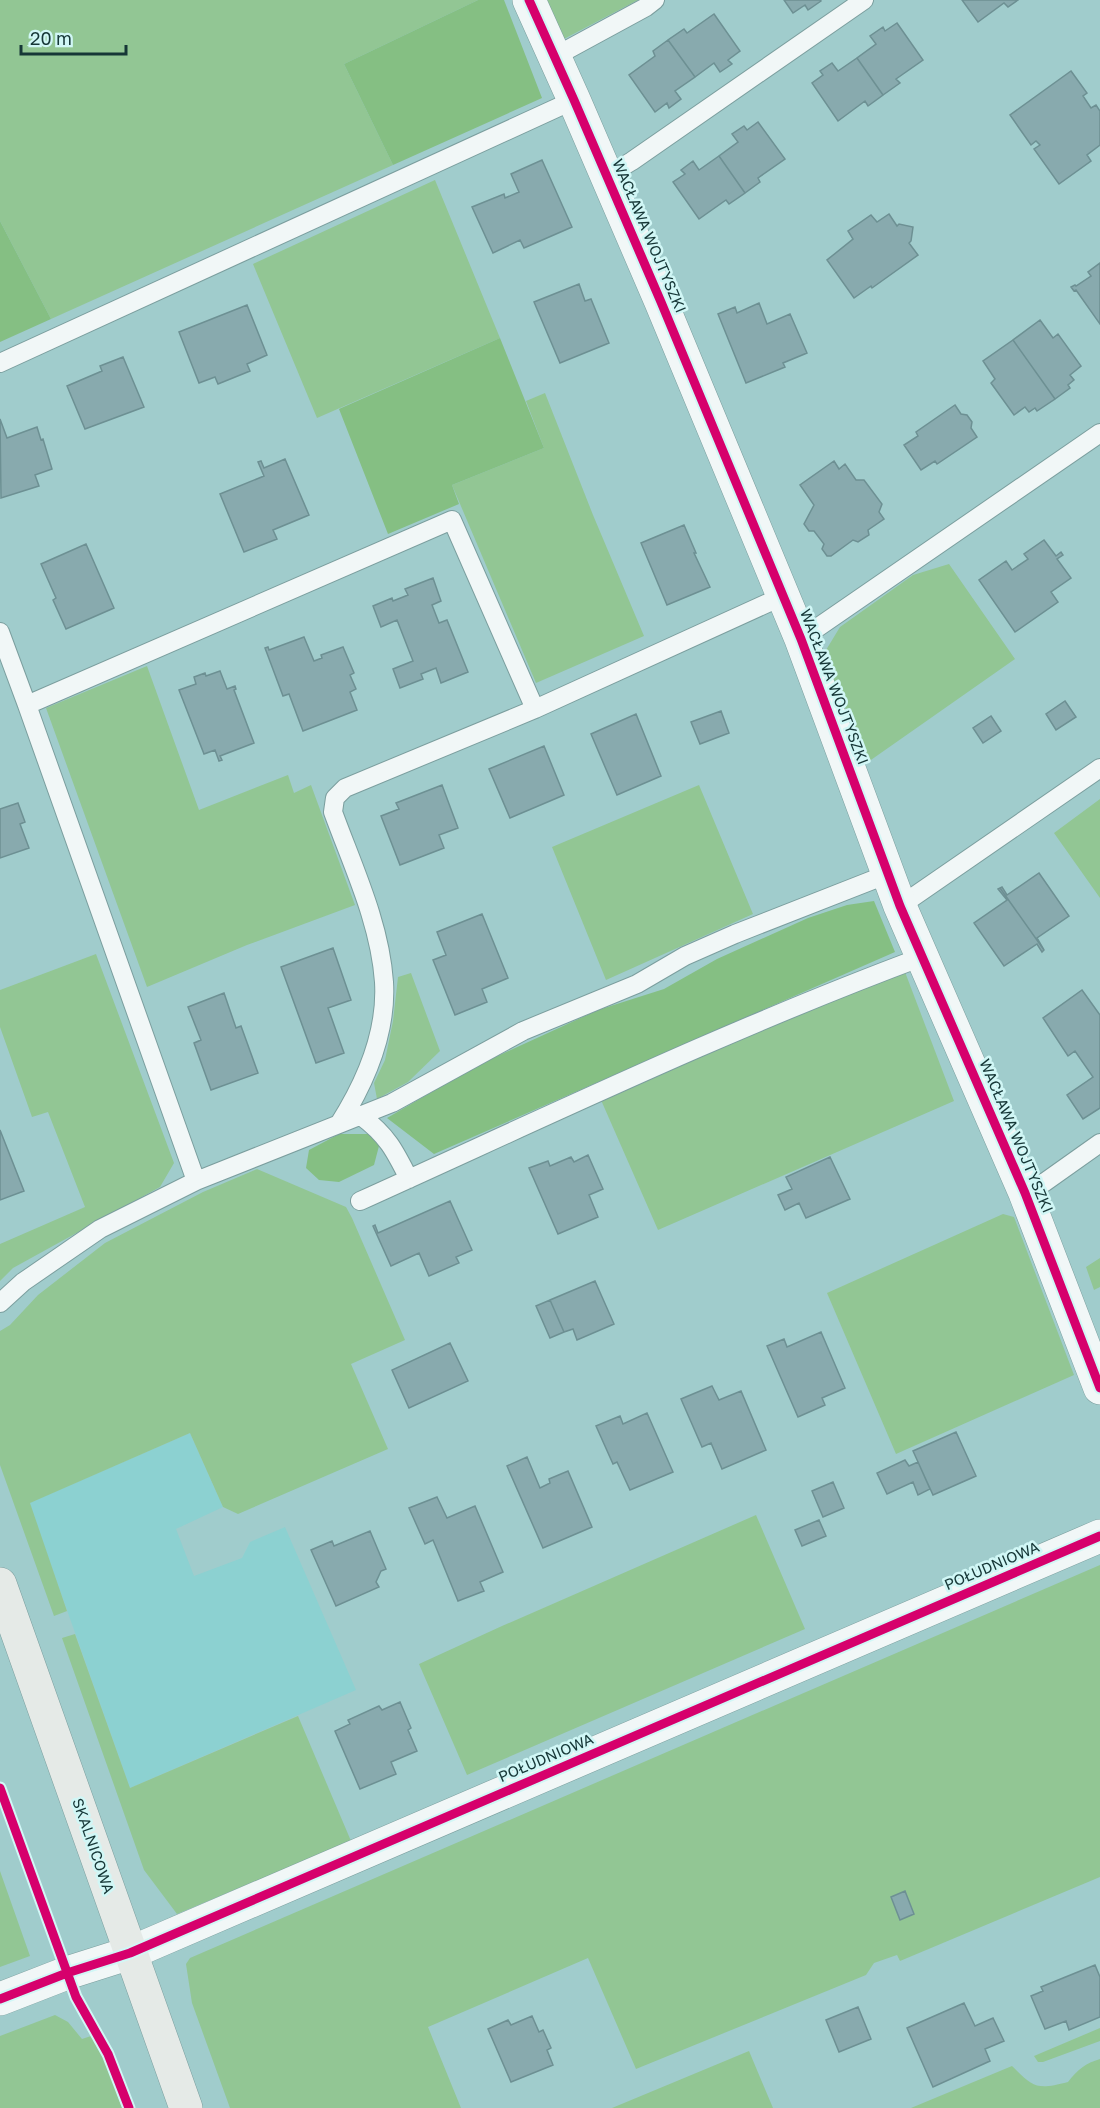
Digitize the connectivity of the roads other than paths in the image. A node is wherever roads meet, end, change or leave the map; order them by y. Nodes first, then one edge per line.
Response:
1 (529, 0) edge
2 (655, 0) edge
3 (864, 0) edge
4 (554, 57) junction
5 (574, 100) junction
6 (607, 176) junction
7 (0, 363) edge
8 (1100, 432) edge
9 (783, 596) junction
10 (0, 632) edge
11 (801, 639) junction
12 (27, 705) junction
13 (535, 709) junction
14 (1100, 768) edge
15 (888, 874) junction
16 (900, 906) junction
17 (922, 957) junction
18 (361, 1116) junction
19 (339, 1124) junction
20 (1100, 1143) edge
21 (409, 1179) junction
22 (196, 1181) junction
23 (1025, 1193) junction
24 (360, 1201) dead end
25 (0, 1303) edge
26 (1100, 1388) edge
27 (1100, 1536) edge
28 (0, 1584) edge
29 (130, 1953) junction
30 (0, 1999) edge
31 (186, 2108) edge

1 - 4 street, WACŁAWA WOJTYSZKI
2 - 4 lane
3 - 6 lane
4 - 5 street, WACŁAWA WOJTYSZKI
5 - 6 street, WACŁAWA WOJTYSZKI
5 - 7 lane
6 - 9 street, WACŁAWA WOJTYSZKI
8 - 11 lane
9 - 11 street, WACŁAWA WOJTYSZKI
9 - 13 lane
10 - 12 lane
11 - 15 street, WACŁAWA WOJTYSZKI
12 - 13 lane
12 - 22 lane
13 - 19 lane
14 - 16 lane
15 - 16 street, WACŁAWA WOJTYSZKI
15 - 18 lane
16 - 17 street, WACŁAWA WOJTYSZKI
17 - 21 lane
17 - 23 street, WACŁAWA WOJTYSZKI
18 - 19 lane
18 - 21 lane
19 - 22 lane
20 - 23 lane
21 - 24 lane
22 - 25 lane
23 - 26 street, WACŁAWA WOJTYSZKI
27 - 29 street, POŁUDNIOWA
28 - 29 street, SKALNICOWA
29 - 30 street, POŁUDNIOWA
29 - 31 street, SKALNICOWA

